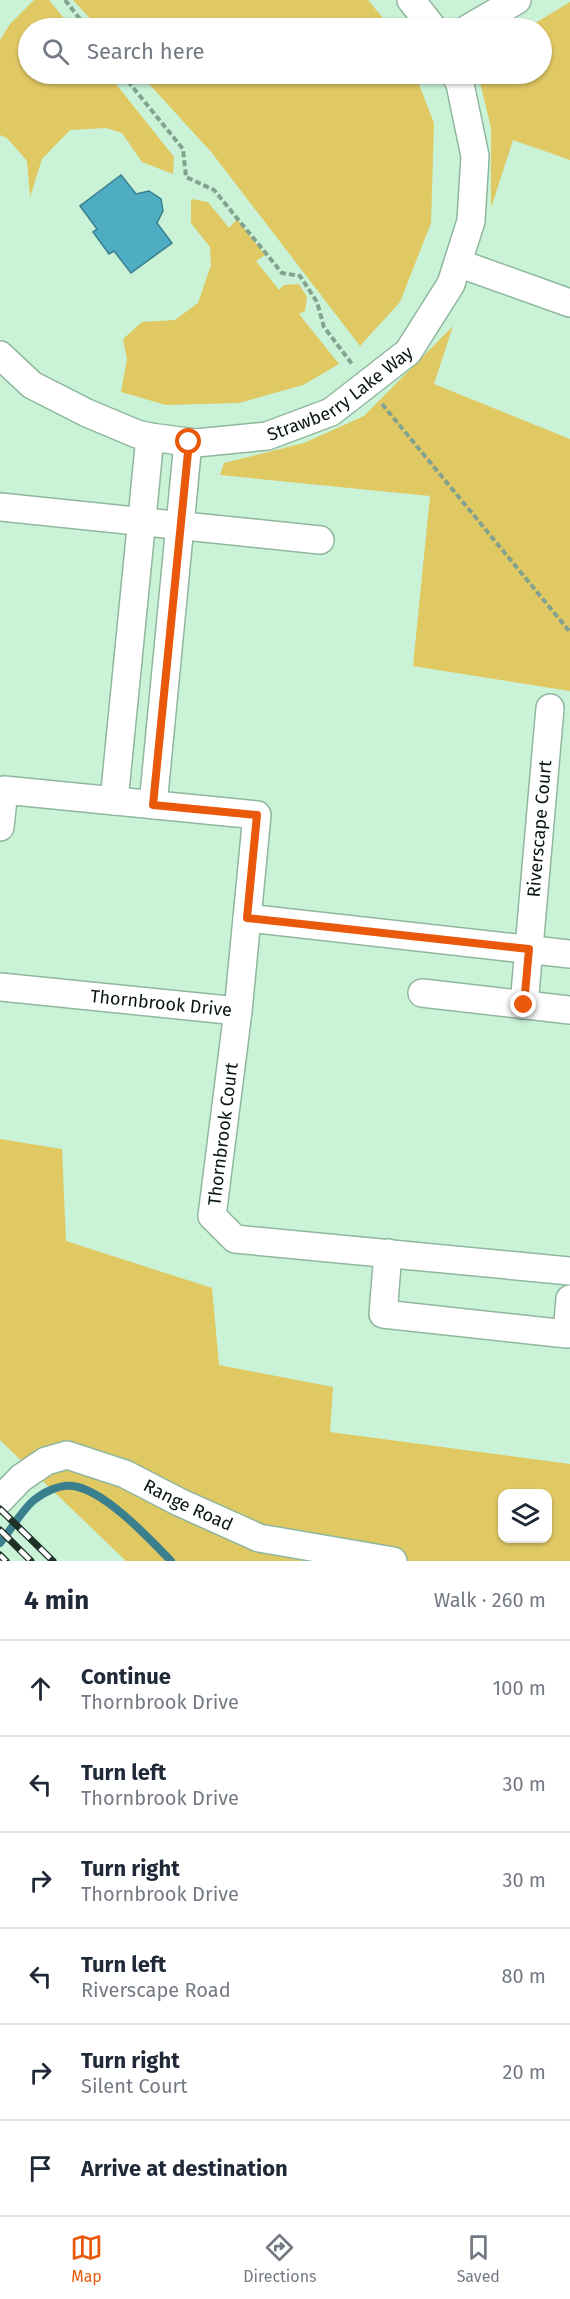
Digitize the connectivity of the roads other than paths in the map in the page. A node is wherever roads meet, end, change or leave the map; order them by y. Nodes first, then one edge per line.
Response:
1 (517, 0) edge
2 (417, 1) edge
3 (427, 18) edge
4 (486, 18) edge
5 (460, 84) edge
6 (458, 263) junction
7 (570, 303) edge
8 (0, 355) edge
9 (150, 437) junction
10 (189, 442) junction
11 (0, 507) edge
12 (142, 521) junction
13 (180, 525) junction
14 (320, 540) dead end
15 (550, 708) dead end
16 (114, 801) junction
17 (153, 805) junction
18 (0, 827) edge
19 (247, 918) junction
20 (529, 949) junction
21 (570, 954) edge
22 (0, 987) edge
23 (422, 993) dead end
24 (524, 1005) junction
25 (570, 1010) edge
26 (238, 1011) junction
27 (388, 1253) junction
28 (570, 1271) edge
29 (570, 1299) edge
30 (0, 1500) edge
31 (393, 1561) edge

1 - 4 street
2 - 3 street
5 - 6 street, Strawberry Lake Way
6 - 7 street
6 - 10 street, Strawberry Lake Way
8 - 9 street, Strawberry Lake Way
9 - 10 street, Strawberry Lake Way
9 - 12 street
10 - 13 street
11 - 12 street
12 - 13 street
12 - 16 street
13 - 14 street
13 - 17 street
15 - 20 street, Riverscape Court
16 - 17 street, Thornbrook Drive
16 - 18 street, Thornbrook Drive
17 - 19 street, Thornbrook Drive
19 - 20 street
19 - 26 street, Thornbrook Drive
20 - 21 street
20 - 24 street, Riverscape Court
22 - 26 street, Thornbrook Drive
23 - 24 street
24 - 25 street
26 - 27 street, Thornbrook Court
27 - 28 street, Thornbrook Court
27 - 29 street
30 - 31 street, Range Road

